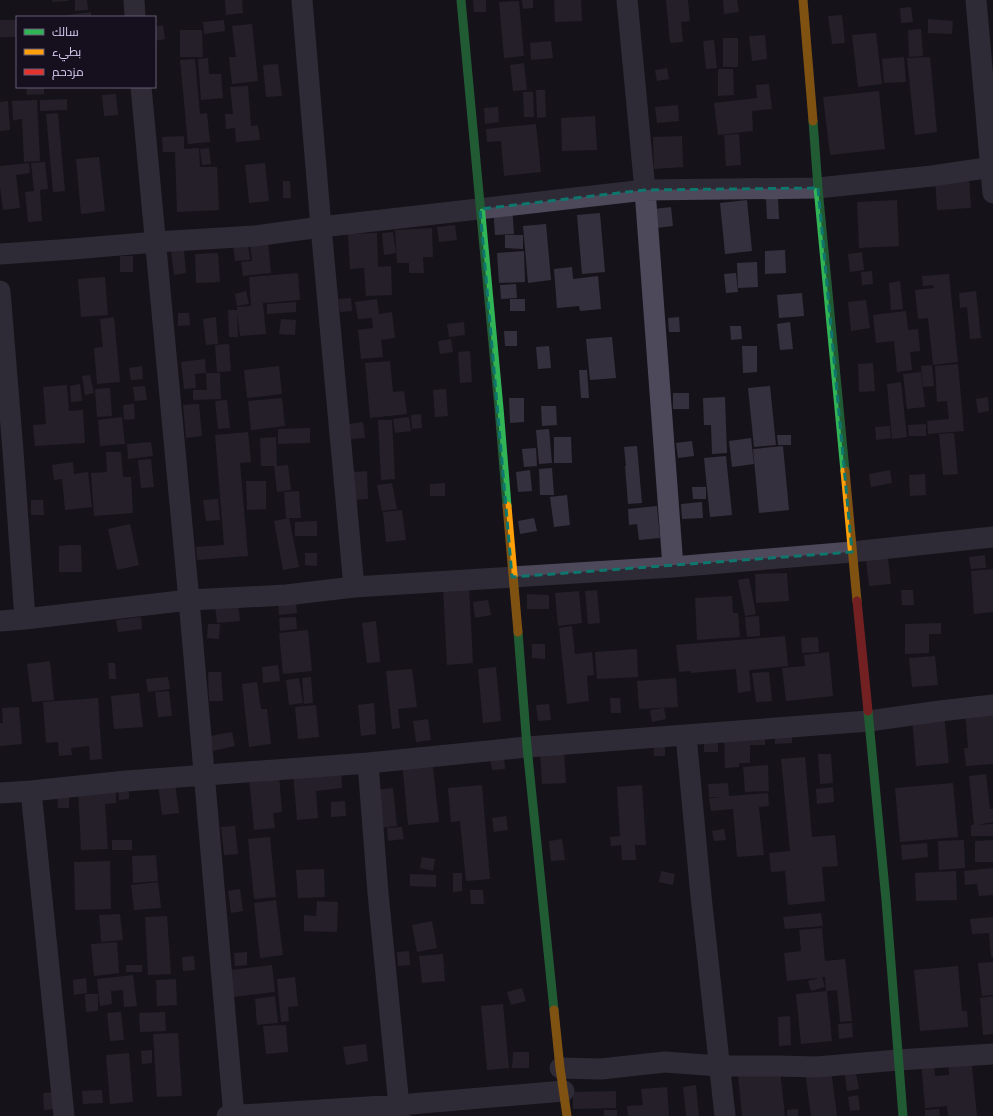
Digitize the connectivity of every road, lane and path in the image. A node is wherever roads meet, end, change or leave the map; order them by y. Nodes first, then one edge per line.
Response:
1 (134, 0) edge
2 (302, 0) edge
3 (460, 0) edge
4 (627, 0) edge
5 (803, 0) edge
6 (976, 0) edge
7 (135, 16) edge
8 (141, 88) edge
9 (992, 167) edge
10 (818, 188) junction
11 (645, 190) junction
12 (993, 193) edge
13 (480, 209) junction
14 (321, 227) junction
15 (156, 242) junction
16 (0, 254) edge
17 (0, 291) edge
18 (993, 537) edge
19 (852, 552) junction
20 (673, 566) junction
21 (512, 577) junction
22 (354, 587) junction
23 (189, 600) junction
24 (25, 619) junction
25 (0, 621) edge
26 (993, 706) edge
27 (869, 721) junction
28 (686, 735) junction
29 (527, 747) junction
30 (368, 763) junction
31 (204, 774) junction
32 (31, 791) junction
33 (0, 793) edge
34 (993, 1054) edge
35 (898, 1060) junction
36 (719, 1066) junction
37 (560, 1068) junction
38 (564, 1091) junction
39 (399, 1111) edge
40 (64, 1116) edge
41 (232, 1116) edge
42 (567, 1116) edge
43 (725, 1116) edge
44 (903, 1116) edge

1 - 7 street
2 - 14 street
3 - 13 street
4 - 11 street
5 - 10 street
6 - 9 street
8 - 15 street
9 - 10 street
9 - 12 street
10 - 11 street
10 - 19 street
11 - 13 street
11 - 20 street
13 - 14 street
13 - 21 street
14 - 15 street
14 - 22 street
15 - 16 street
15 - 23 street
17 - 24 street
18 - 19 street
19 - 20 street
19 - 27 street
20 - 21 street
21 - 22 street
21 - 29 street
22 - 23 street
23 - 24 street
23 - 31 street
24 - 25 street
26 - 27 street
27 - 28 street
27 - 35 street
28 - 29 street
28 - 36 street
29 - 30 street
29 - 37 street
30 - 31 street
30 - 39 street
31 - 32 street
31 - 41 street
32 - 33 street
32 - 40 street
34 - 35 street
35 - 36 street
35 - 44 street
36 - 37 street
36 - 43 street
37 - 38 street
38 - 39 street
38 - 42 street
39 - 41 street

